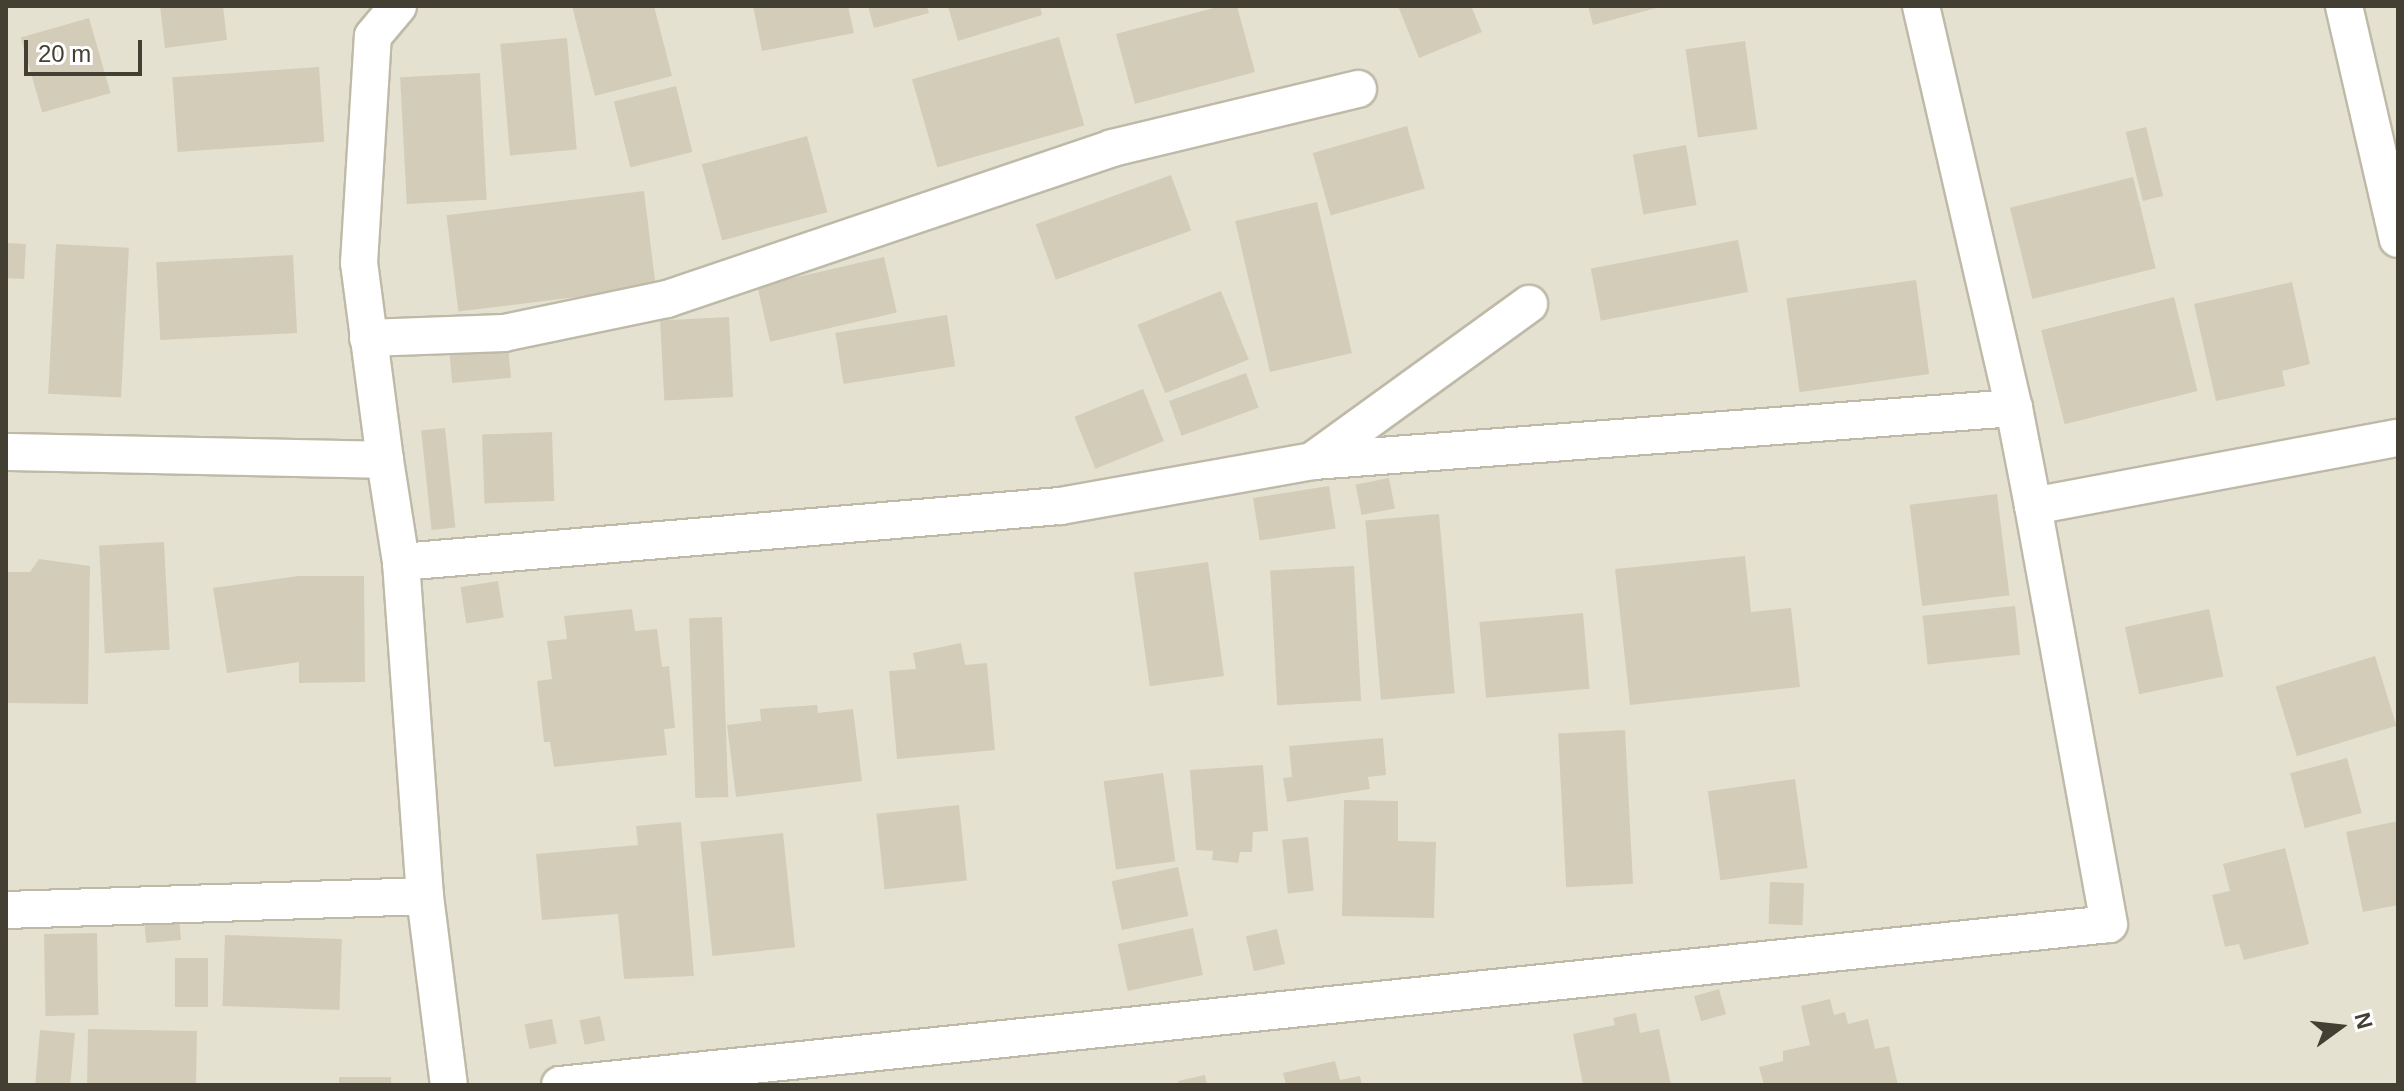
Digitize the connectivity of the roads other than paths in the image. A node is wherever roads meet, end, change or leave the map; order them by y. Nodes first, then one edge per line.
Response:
1 (398, 6) edge
2 (1921, 6) edge
3 (2344, 6) edge
4 (367, 21) edge
5 (1358, 89) dead end
6 (2398, 239) edge
7 (1529, 304) dead end
8 (368, 338) junction
9 (2014, 408) junction
10 (2398, 438) edge
11 (6, 452) edge
12 (385, 460) junction
13 (1312, 461) junction
14 (2033, 506) junction
15 (401, 562) junction
16 (425, 896) junction
17 (6, 910) edge
18 (449, 1085) edge
19 (560, 1085) edge

1 - 4 street
2 - 9 street
3 - 6 street
4 - 8 street
5 - 8 street
7 - 13 street
8 - 12 street
9 - 13 street
9 - 14 street
10 - 14 street
11 - 12 street
12 - 15 street
13 - 15 street
14 - 19 street
15 - 16 street
16 - 17 street
16 - 18 street

